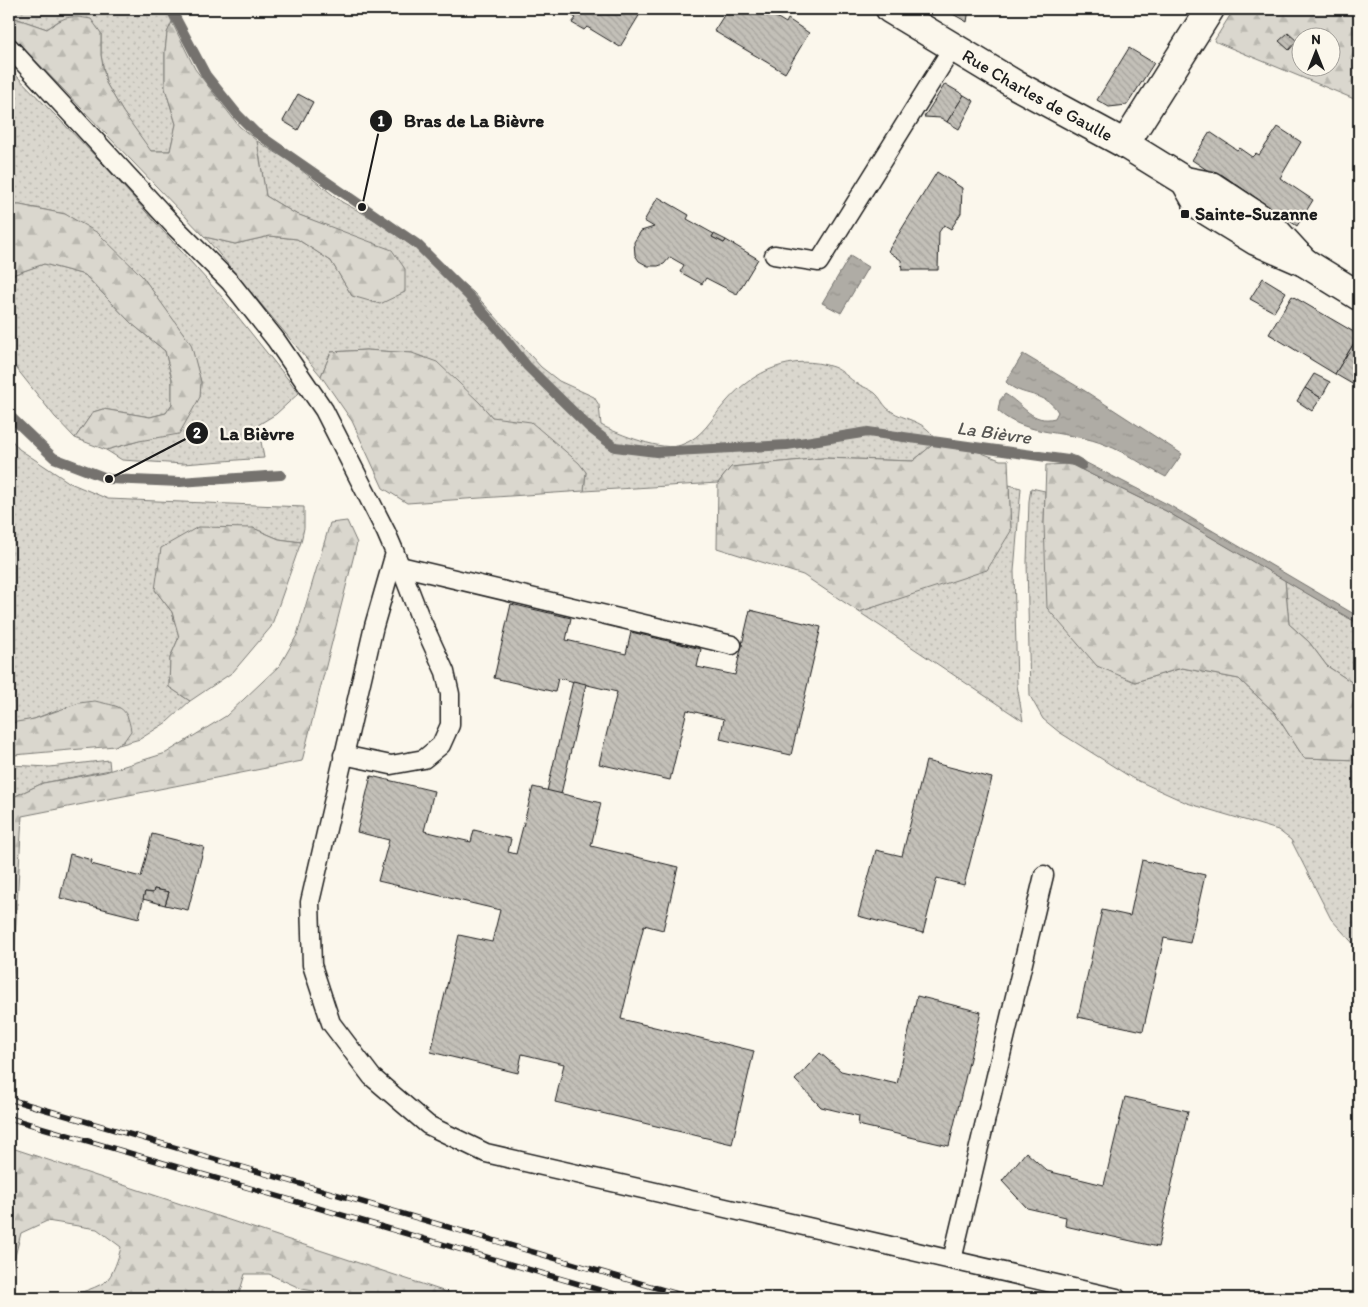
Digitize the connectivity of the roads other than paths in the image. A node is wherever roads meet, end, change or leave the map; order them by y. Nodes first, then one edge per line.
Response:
1 (890, 9) edge
2 (1210, 9) edge
3 (9, 47) edge
4 (953, 47) junction
5 (1125, 144) junction
6 (774, 255) dead end
7 (1359, 296) edge
8 (397, 560) junction
9 (732, 645) dead end
10 (343, 755) junction
11 (1044, 875) dead end
12 (952, 1260) junction
13 (1117, 1298) edge

1 - 4 main road, Rue Charles de Gaulle
2 - 5 main road
3 - 8 lane
4 - 5 main road, Rue Charles de Gaulle
4 - 6 lane
5 - 7 main road, Rue Charles de Gaulle
8 - 9 lane
8 - 10 lane
8 - 10 lane
10 - 12 lane
11 - 12 lane
12 - 13 lane

